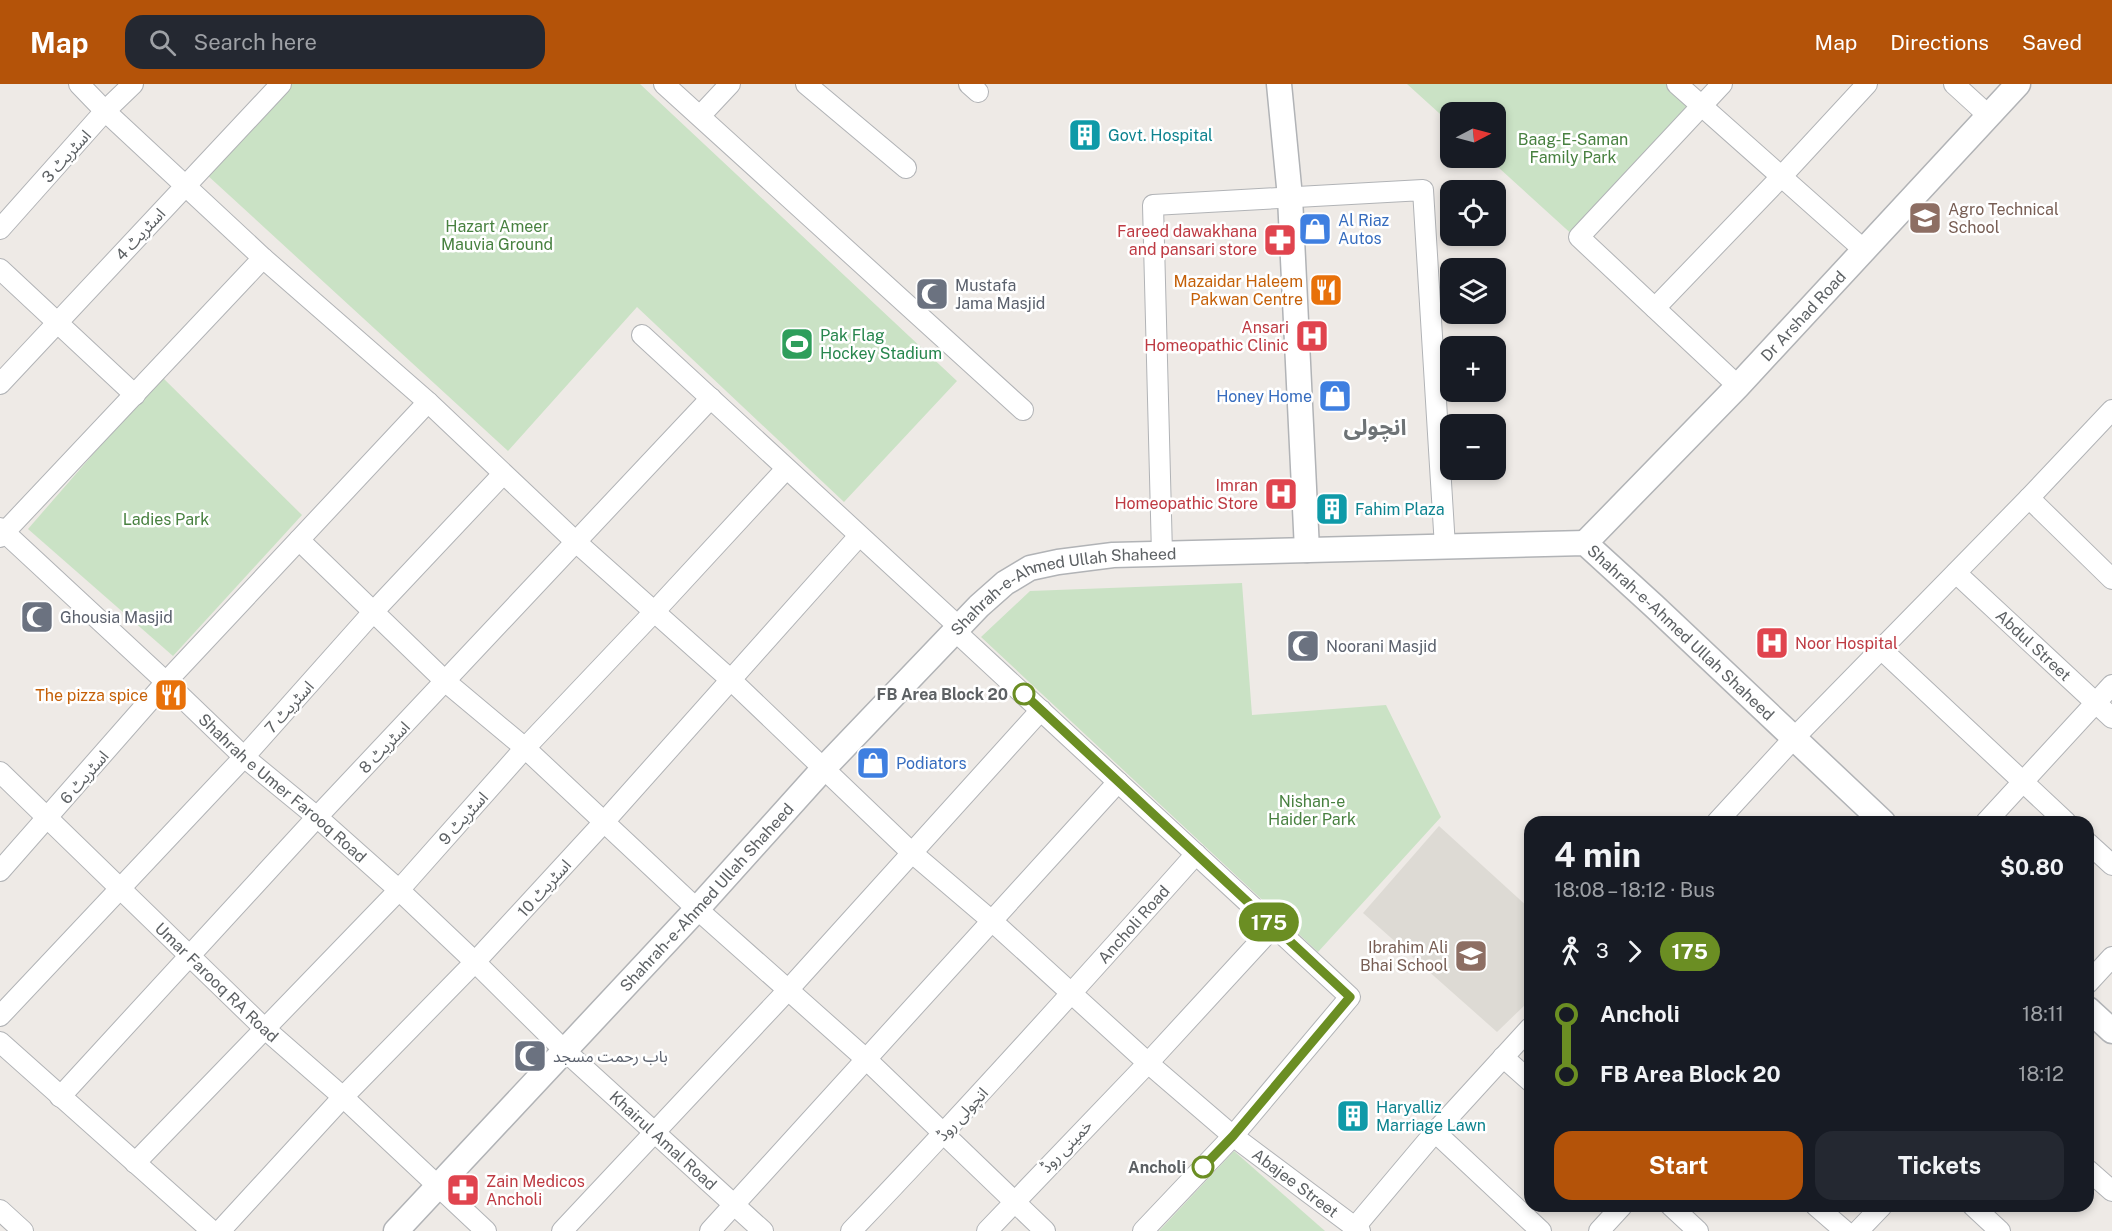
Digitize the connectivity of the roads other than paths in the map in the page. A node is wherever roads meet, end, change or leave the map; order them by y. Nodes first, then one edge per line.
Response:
1 (79, 84) edge
2 (133, 84) edge
3 (280, 84) edge
4 (664, 84) edge
5 (730, 84) edge
6 (806, 84) edge
7 (1279, 84) edge
8 (1677, 84) edge
9 (1722, 84) edge
10 (1867, 84) edge
11 (1954, 84) edge
12 (2018, 84) edge
13 (1701, 106) junction
14 (105, 111) junction
15 (700, 116) junction
16 (1989, 116) junction
17 (906, 168) dead end
18 (1781, 177) junction
19 (185, 184) junction
20 (1290, 197) junction
21 (0, 229) edge
22 (1864, 250) junction
23 (263, 258) junction
24 (0, 269) edge
25 (1655, 308) junction
26 (57, 323) junction
27 (642, 335) dead end
28 (0, 384) edge
29 (1738, 386) junction
30 (135, 395) junction
31 (711, 398) junction
32 (428, 402) junction
33 (1023, 410) dead end
34 (2108, 424) edge
35 (786, 469) junction
36 (503, 474) junction
37 (2029, 498) junction
38 (1, 532) edge
39 (859, 536) junction
40 (299, 540) junction
41 (576, 542) junction
42 (1585, 543) junction
43 (1445, 547) junction
44 (1307, 550) junction
45 (1162, 554) junction
46 (1956, 573) junction
47 (2112, 579) edge
48 (374, 611) junction
49 (654, 612) junction
50 (956, 628) junction
51 (1881, 649) junction
52 (731, 680) junction
53 (166, 682) junction
54 (446, 682) junction
55 (2112, 685) edge
56 (2095, 703) junction
57 (1041, 710) junction
58 (2112, 718) edge
59 (1794, 738) junction
60 (525, 748) junction
61 (244, 757) junction
62 (824, 768) junction
63 (0, 772) edge
64 (2022, 781) junction
65 (1118, 782) junction
66 (1722, 816) edge
67 (1877, 816) edge
68 (1991, 816) edge
69 (2060, 816) edge
70 (317, 817) junction
71 (48, 818) junction
72 (604, 822) junction
73 (2094, 848) edge
74 (911, 852) junction
75 (1196, 854) junction
76 (2112, 865) edge
77 (0, 871) edge
78 (120, 889) junction
79 (399, 890) junction
80 (697, 909) junction
81 (992, 921) junction
82 (1274, 926) junction
83 (191, 955) junction
84 (2112, 957) edge
85 (476, 962) junction
86 (2094, 976) edge
87 (788, 990) junction
88 (1072, 994) junction
89 (2094, 1014) edge
90 (0, 1016) edge
91 (264, 1028) junction
92 (2112, 1031) edge
93 (1524, 1034) edge
94 (0, 1042) edge
95 (564, 1050) junction
96 (1503, 1057) junction
97 (867, 1060) junction
98 (1148, 1063) junction
99 (1524, 1076) edge
100 (60, 1097) junction
101 (343, 1097) junction
102 (1435, 1132) junction
103 (655, 1133) junction
104 (944, 1134) junction
105 (1233, 1136) junction
106 (135, 1163) junction
107 (2094, 1175) edge
108 (437, 1187) junction
109 (2112, 1191) edge
110 (1014, 1201) junction
111 (734, 1205) junction
112 (0, 1210) edge
113 (1616, 1212) edge
114 (1677, 1212) edge
115 (1823, 1212) edge
116 (1876, 1212) edge
117 (1979, 1212) edge
118 (1357, 1229) edge
119 (23, 1231) edge
120 (212, 1231) edge
121 (220, 1231) edge
122 (396, 1231) edge
123 (486, 1231) edge
124 (562, 1231) edge
125 (710, 1231) edge
126 (763, 1231) edge
127 (851, 1231) edge
128 (987, 1231) edge
129 (1045, 1231) edge
130 (1143, 1231) edge
131 (1541, 1231) edge
132 (1599, 1231) edge
133 (1698, 1231) edge
134 (1845, 1231) edge
135 (1858, 1231) edge
136 (2000, 1231) edge

1 - 14 street, Abajee Street
2 - 14 street, اسٹریٹ 3
3 - 19 street, اسٹریٹ 4
4 - 15 street
5 - 15 street
6 - 17 street
7 - 20 street
8 - 13 street
9 - 13 street
10 - 18 street
11 - 16 street
12 - 16 street, Dr Arshad Road
13 - 18 street
13 - 25 street
14 - 19 street, Abajee Street
14 - 21 street, اسٹریٹ 3
15 - 33 street
16 - 22 street, Dr Arshad Road
18 - 22 street
18 - 25 street
19 - 23 street, Abajee Street
19 - 26 street, اسٹریٹ 4
20 - 43 street
20 - 44 street
20 - 45 street
22 - 29 street, Dr Arshad Road
23 - 30 street
23 - 32 street, Abajee Street
24 - 26 street
25 - 29 street
26 - 28 street, اسٹریٹ 4
26 - 30 street
27 - 31 street
29 - 42 street, Dr Arshad Road
30 - 38 street
31 - 35 street
31 - 41 street, اسٹریٹ 8
32 - 36 street, Abajee Street
32 - 40 street, اسٹریٹ 6
34 - 37 street
35 - 39 street
35 - 49 street, اسٹریٹ 9
36 - 41 street, Abajee Street
36 - 48 street, اسٹریٹ 7
37 - 46 street
37 - 47 street
38 - 53 street, Shahrah e Umer Farooq Road
39 - 50 street
39 - 52 street, اسٹریٹ 10
40 - 48 street
40 - 53 street, اسٹریٹ 6
41 - 49 street, Abajee Street
41 - 54 street, اسٹریٹ 8
42 - 43 street, Shahrah-e-Ahmed Ullah Shaheed
42 - 59 street, Shahrah-e-Ahmed Ullah Shaheed
43 - 44 street, Shahrah-e-Ahmed Ullah Shaheed
44 - 45 street, Shahrah-e-Ahmed Ullah Shaheed
45 - 50 street, Shahrah-e-Ahmed Ullah Shaheed
46 - 51 street
46 - 56 street, Abdul Street
48 - 54 street
48 - 61 street, اسٹریٹ 7
49 - 52 street, Abajee Street
49 - 60 street, اسٹریٹ 9
50 - 57 street
50 - 62 street, Shahrah-e-Ahmed Ullah Shaheed
51 - 59 street
51 - 64 street
52 - 62 street, Abajee Street
52 - 72 street, اسٹریٹ 10
53 - 61 street, Shahrah e Umer Farooq Road
53 - 71 street, اسٹریٹ 6
54 - 60 street
54 - 70 street, اسٹریٹ 8
55 - 56 street
56 - 58 street, Abdul Street
56 - 64 street
57 - 65 street
57 - 74 street
59 - 66 street
59 - 67 street, Shahrah-e-Ahmed Ullah Shaheed
60 - 72 street
60 - 79 street, اسٹریٹ 9
61 - 70 street, Shahrah e Umer Farooq Road
61 - 78 street, اسٹریٹ 7
62 - 74 street, Abajee Street
62 - 80 street, Shahrah-e-Ahmed Ullah Shaheed
63 - 71 street, Umar Farooq RA Road
64 - 68 street
64 - 69 street
65 - 75 street
65 - 81 street
70 - 79 street, Shahrah e Umer Farooq Road
70 - 83 street, اسٹریٹ 8
71 - 77 street, اسٹریٹ 6
71 - 78 street, Umar Farooq RA Road
72 - 80 street
72 - 85 street, اسٹریٹ 10
73 - 76 street
74 - 81 street, Abajee Street
74 - 87 street
75 - 82 street
75 - 88 street, Ancholi Road
78 - 83 street, Umar Farooq RA Road
78 - 90 street, اسٹریٹ 7
79 - 85 street, Shahrah e Umer Farooq Road
79 - 91 street, اسٹریٹ 9
80 - 87 street
80 - 95 street, Shahrah-e-Ahmed Ullah Shaheed
81 - 88 street, Abajee Street
81 - 97 street
82 - 98 street, خمینی روڈ
82 - 105 street
83 - 91 street, Umar Farooq RA Road
83 - 100 street, اسٹریٹ 8
84 - 86 street
85 - 95 street, Shahrah e Umer Farooq Road
85 - 101 street, اسٹریٹ 10
87 - 97 street
87 - 103 street
88 - 98 street, Abajee Street
88 - 104 street, انچولی روڈ
89 - 92 street
91 - 101 street, Umar Farooq RA Road
91 - 106 street, اسٹریٹ 9
93 - 96 street
94 - 100 street
95 - 103 street, Khairul Amal Road
95 - 108 street, Shahrah-e-Ahmed Ullah Shaheed
96 - 99 street
96 - 102 street
97 - 104 street
97 - 111 street
98 - 105 street, Abajee Street
98 - 110 street, خمینی روڈ
100 - 106 street
101 - 108 street, Umar Farooq RA Road
101 - 121 street, اسٹریٹ 10
102 - 118 street
102 - 131 street
103 - 111 street, Khairul Amal Road
103 - 124 street
104 - 110 street
104 - 127 street, انچولی روڈ
105 - 118 street, Abajee Street
105 - 130 street
106 - 120 street
107 - 109 street
108 - 122 street, Shahrah-e-Ahmed Ullah Shaheed
108 - 123 street, Umar Farooq RA Road
110 - 128 street, خمینی روڈ
110 - 129 street
111 - 125 street
111 - 126 street, Khairul Amal Road
112 - 119 street
113 - 132 street
114 - 133 street
115 - 134 street
116 - 135 street
117 - 136 street

